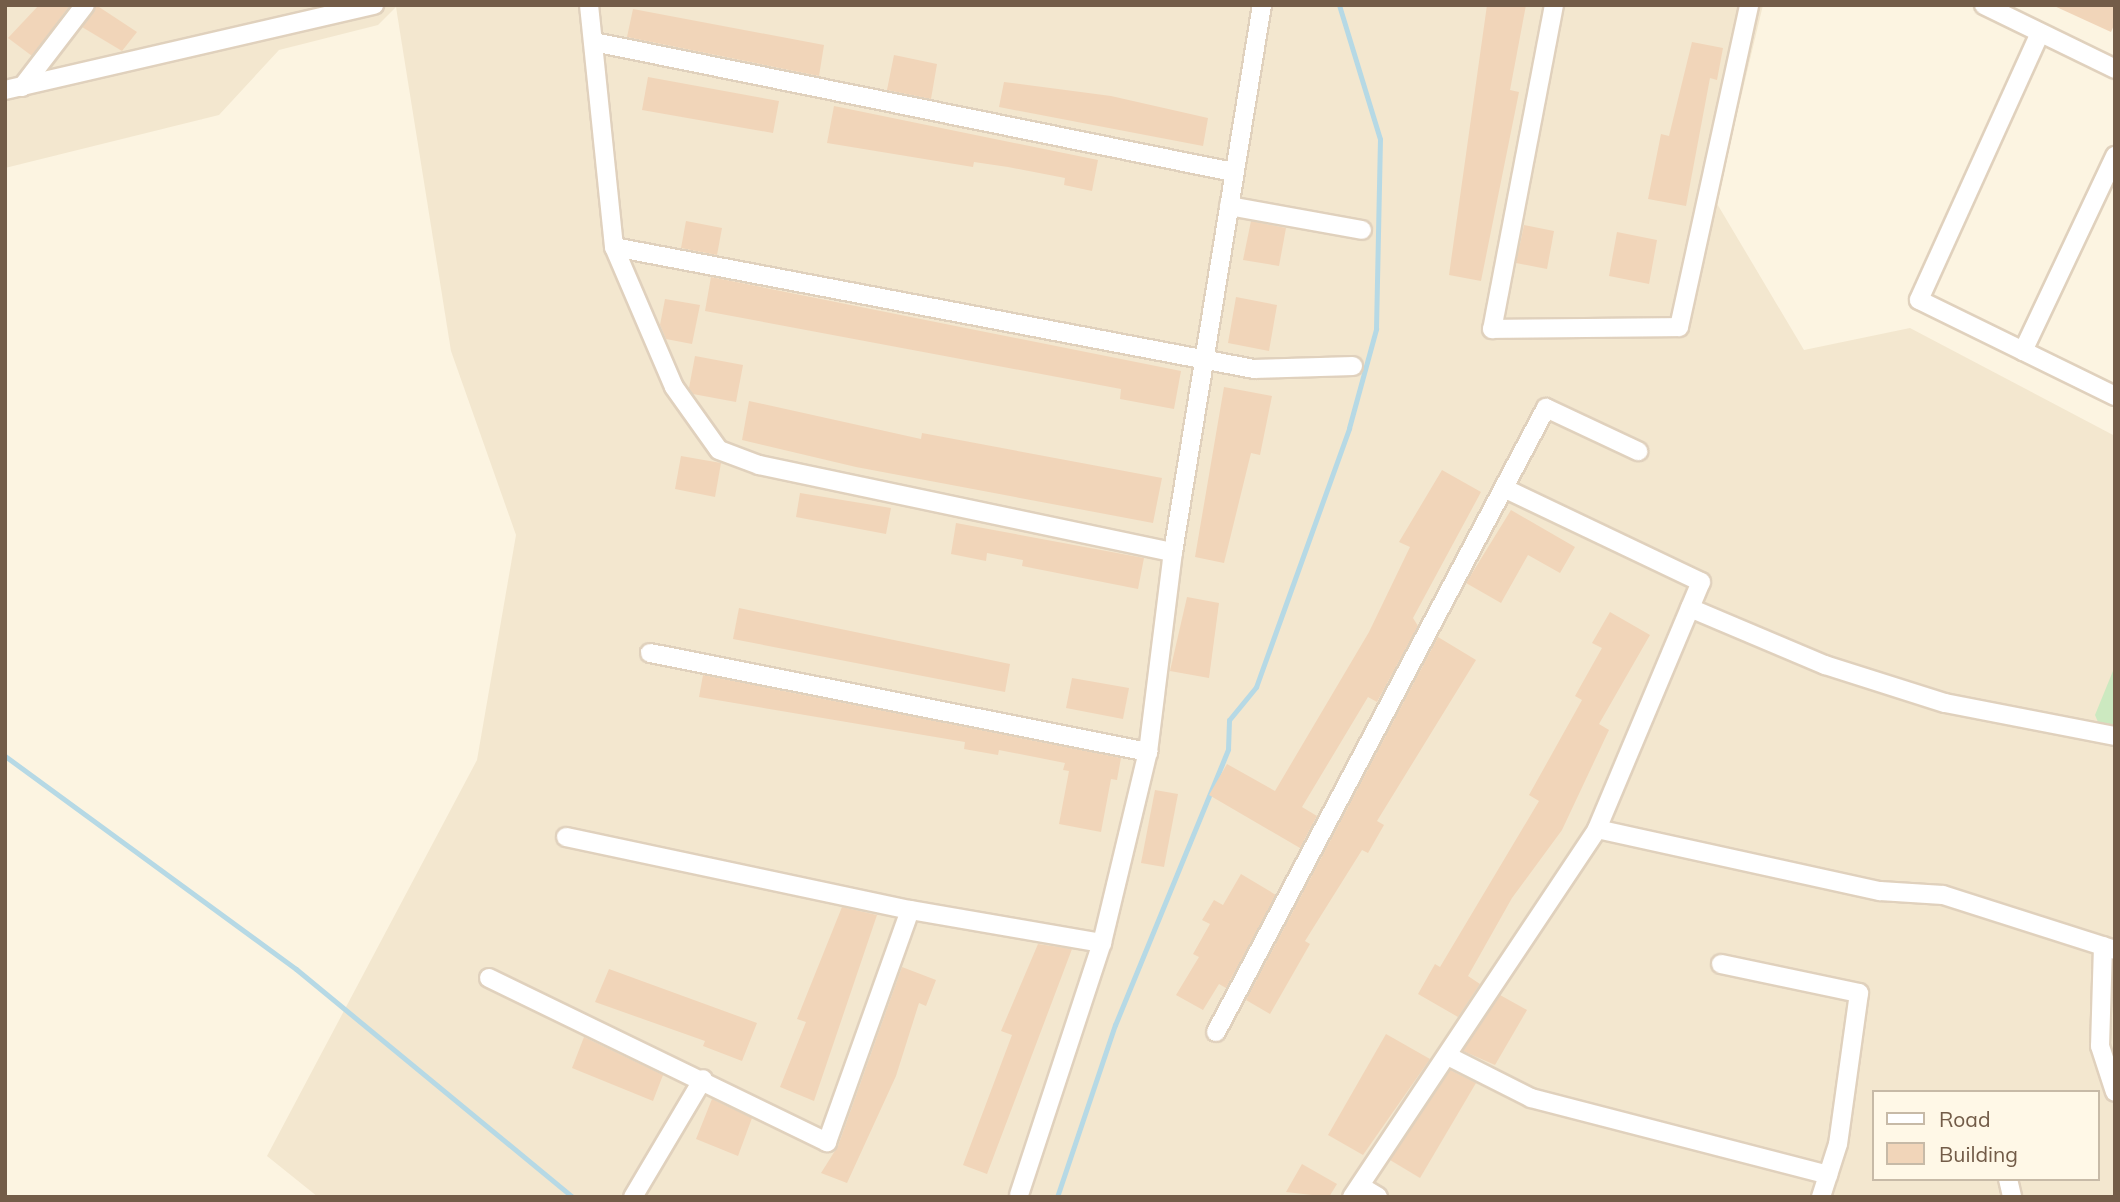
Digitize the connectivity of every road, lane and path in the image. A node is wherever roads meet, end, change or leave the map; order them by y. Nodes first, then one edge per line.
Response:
1 (85, 5) edge
2 (374, 5) edge
3 (589, 5) edge
4 (1262, 5) edge
5 (1554, 5) edge
6 (1749, 5) edge
7 (1984, 5) edge
8 (2039, 33) junction
9 (594, 42) junction
10 (2115, 69) edge
11 (14, 88) edge
12 (2115, 156) edge
13 (1233, 172) junction
14 (1229, 206) junction
15 (1362, 230) dead end
16 (614, 247) junction
17 (2023, 351) junction
18 (1206, 359) junction
19 (1353, 366) dead end
20 (2115, 396) edge
21 (1638, 451) dead end
22 (1504, 488) junction
23 (1173, 552) junction
24 (1690, 608) junction
25 (650, 653) dead end
26 (2115, 736) edge
27 (1148, 752) junction
28 (1597, 829) junction
29 (566, 837) dead end
30 (911, 910) junction
31 (1102, 943) junction
32 (2109, 948) edge
33 (1721, 964) dead end
34 (489, 978) dead end
35 (1216, 1032) dead end
36 (1448, 1056) junction
37 (703, 1079) junction
38 (2115, 1092) edge
39 (1828, 1175) junction
40 (1356, 1191) edge
41 (1019, 1195) edge
42 (633, 1197) edge
43 (1378, 1197) edge
44 (1821, 1197) edge

1 - 11 street
2 - 11 street
3 - 9 street
4 - 13 street
5 - 6 street
7 - 8 street
8 - 10 street
8 - 17 street
9 - 13 street
9 - 16 street
12 - 17 street
13 - 14 street
14 - 15 street
14 - 18 street
16 - 18 street
16 - 23 street
17 - 20 street
18 - 19 street
18 - 23 street
21 - 22 street
22 - 24 street
22 - 35 street
23 - 27 street
24 - 26 street
24 - 28 street
25 - 27 street
27 - 31 street
28 - 32 street
28 - 36 street
29 - 30 street
30 - 31 street
30 - 37 street
31 - 41 street
32 - 38 street
33 - 39 street
34 - 37 street
36 - 39 street
36 - 40 street
37 - 42 street
39 - 44 street
40 - 43 street

